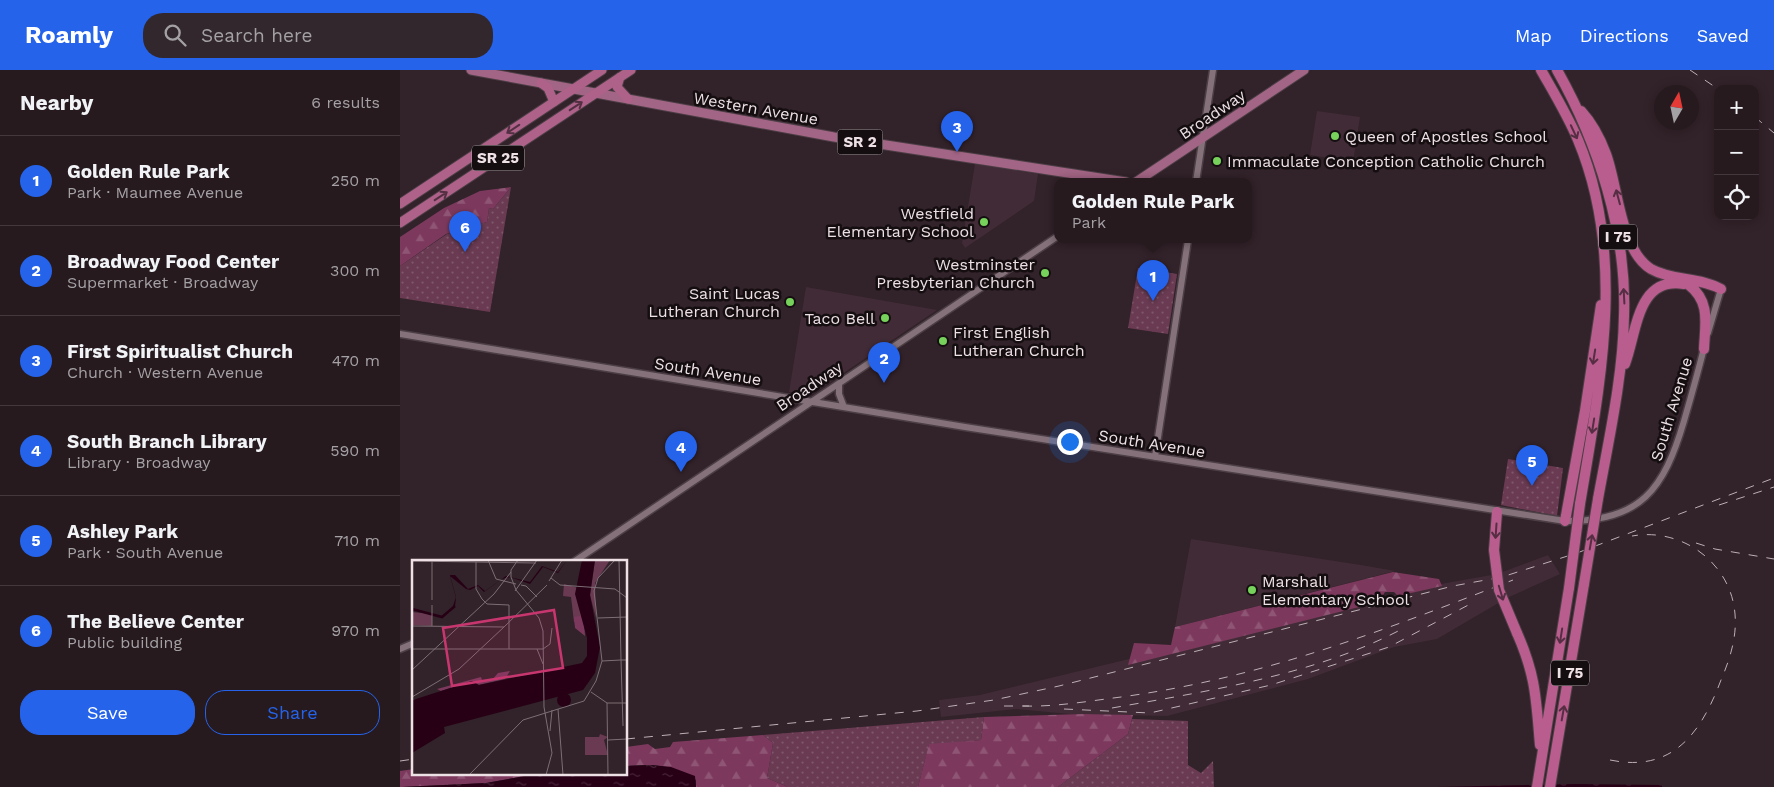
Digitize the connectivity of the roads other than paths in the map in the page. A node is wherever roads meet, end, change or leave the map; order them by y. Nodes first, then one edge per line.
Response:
1 (471, 70) edge
2 (602, 70) edge
3 (631, 70) edge
4 (1213, 70) edge
5 (1304, 70) edge
6 (1541, 70) edge
7 (1558, 72) edge
8 (620, 77) junction
9 (541, 83) junction
10 (573, 89) junction
11 (596, 94) junction
12 (628, 100) junction
13 (554, 102) junction
14 (1574, 102) junction
15 (1203, 139) junction
16 (1099, 178) edge
17 (1142, 178) edge
18 (1197, 178) edge
19 (400, 204) edge
20 (1600, 222) junction
21 (400, 223) edge
22 (1054, 239) edge
23 (1188, 243) edge
24 (1689, 285) junction
25 (1721, 288) junction
26 (400, 334) edge
27 (1704, 349) junction
28 (1619, 379) junction
29 (840, 384) junction
30 (812, 402) junction
31 (844, 407) junction
32 (1155, 457) junction
33 (1497, 512) junction
34 (1565, 521) junction
35 (576, 560) edge
36 (412, 644) edge
37 (400, 648) edge
38 (1541, 764) junction
39 (1537, 787) edge
40 (1550, 787) edge

1 - 9 main road, Western Avenue / SR 2
2 - 10 highway, SR 25
3 - 8 highway, SR 25
4 - 15 street
5 - 15 main road, Broadway
6 -> 20 highway, I 75 / I 75
7 - 14 highway, I 75
8 - 11 highway, SR 25
8 - 12 highway
9 - 10 main road, Western Avenue / SR 2
9 - 13 highway
10 - 11 main road, Western Avenue / SR 2
10 - 13 highway, SR 25
11 - 12 main road, Western Avenue / SR 2
21 -> 11 highway, SR 25
12 - 16 main road, Western Avenue / SR 2
13 -> 19 highway, SR 25
25 -> 14 highway
28 -> 14 highway, I 75
15 - 17 main road, Broadway
15 - 18 street
20 -> 34 highway
20 -> 38 highway, I 75 / I 75, bridge
22 - 29 street, Broadway
23 - 32 street
24 - 25 highway
24 - 27 highway
24 - 28 highway
25 - 27 street, South Avenue
26 - 30 street, South Avenue
27 - 34 street, South Avenue
40 -> 28 highway, I 75, bridge
29 - 30 street, Broadway
29 - 31 street
30 - 31 street, South Avenue
30 - 35 street, Broadway
31 - 32 street, South Avenue
32 - 33 street, South Avenue
33 - 34 street, South Avenue
33 -> 38 highway, bridge
36 - 37 street
38 - 39 highway, I 75 / I 75

